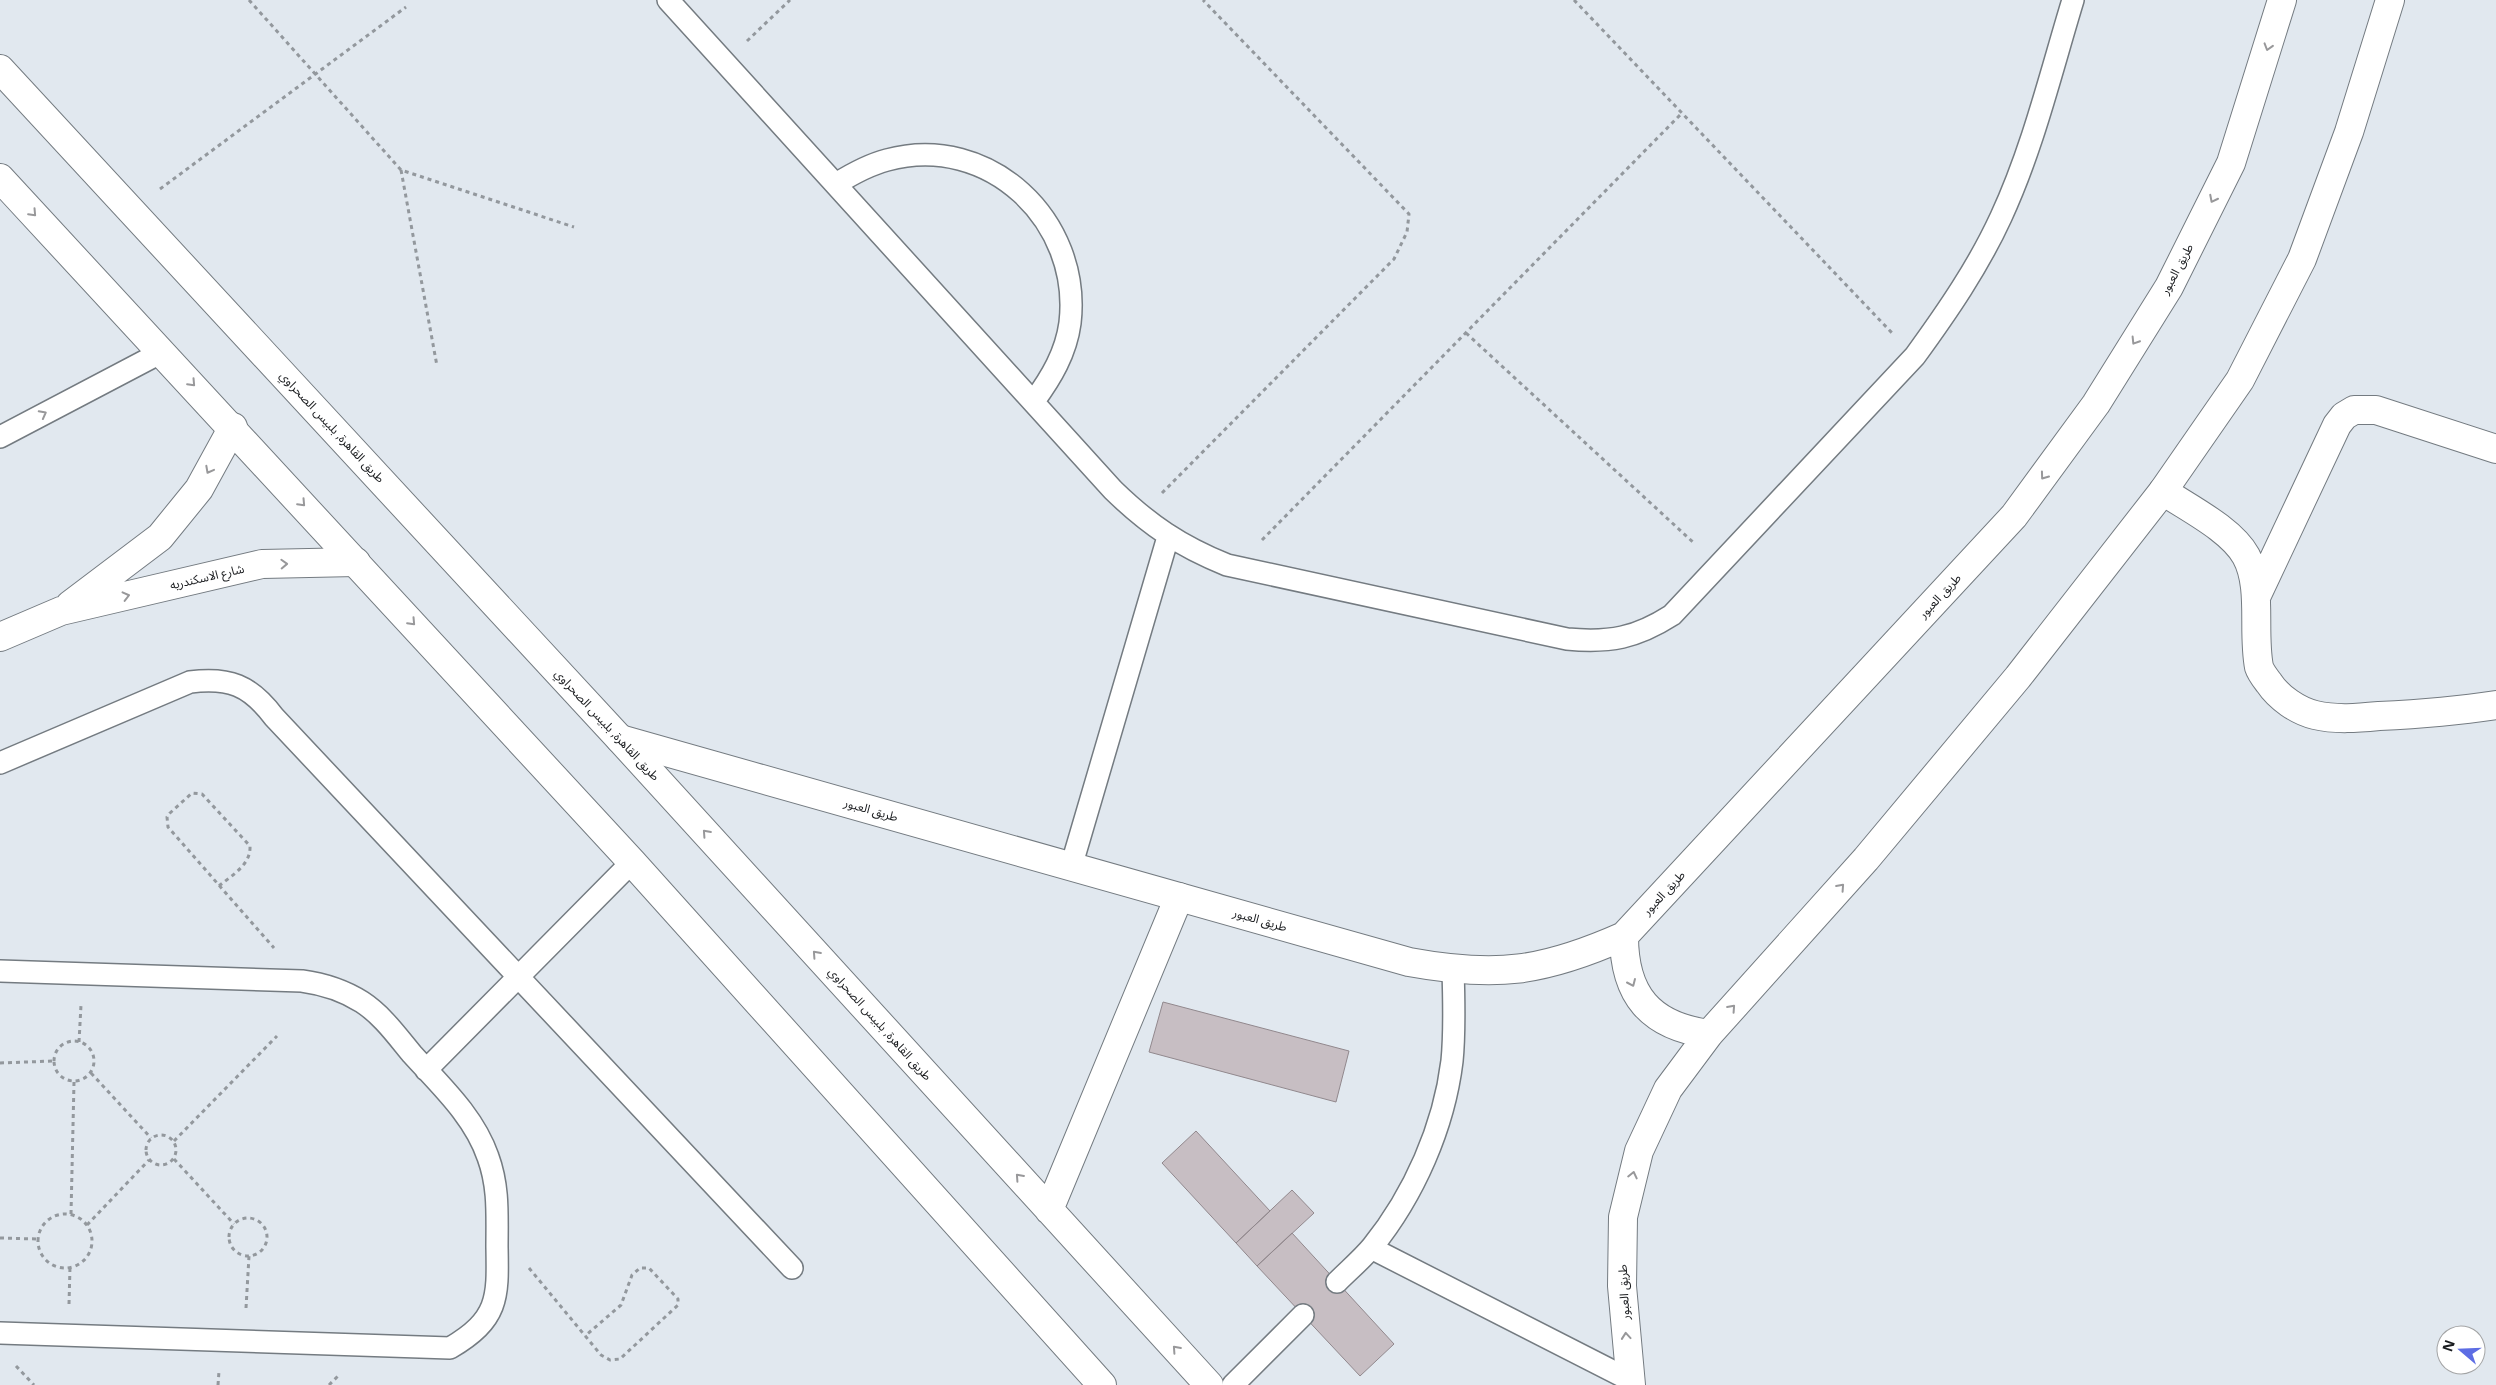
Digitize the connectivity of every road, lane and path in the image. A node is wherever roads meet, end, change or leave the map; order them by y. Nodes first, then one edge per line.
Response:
1 (249, 0) edge
2 (668, 0) edge
3 (790, 0) edge
4 (1203, 0) edge
5 (1574, 0) edge
6 (2073, 0) edge
7 (2282, 0) edge
8 (2390, 0) edge
9 (406, 7) dead end
10 (724, 62) junction
11 (0, 69) edge
12 (315, 74) junction
13 (1682, 113) junction
14 (401, 170) junction
15 (0, 178) edge
16 (836, 184) junction
17 (131, 210) junction
18 (574, 227) dead end
19 (1466, 333) junction
20 (162, 352) junction
21 (1915, 356) junction
22 (437, 366) dead end
23 (1034, 401) junction
24 (232, 427) junction
25 (0, 437) edge
26 (2496, 449) edge
27 (2163, 491) junction
28 (1139, 515) junction
29 (1168, 537) junction
30 (356, 562) junction
31 (1719, 566) junction
32 (1236, 567) junction
33 (2256, 597) junction
34 (61, 612) junction
35 (0, 637) edge
36 (2496, 705) edge
37 (620, 739) junction
38 (0, 762) edge
39 (632, 862) junction
40 (1071, 867) junction
41 (219, 886) junction
42 (1179, 897) junction
43 (1624, 936) junction
44 (1453, 970) junction
45 (0, 971) edge
46 (518, 977) junction
47 (302, 980) junction
48 (1709, 1034) junction
49 (277, 1036) dead end
50 (54, 1061) junction
51 (0, 1062) edge
52 (426, 1070) junction
53 (91, 1072) junction
54 (74, 1082) junction
55 (151, 1138) junction
56 (174, 1141) junction
57 (149, 1160) junction
58 (174, 1160) junction
59 (1049, 1210) junction
60 (71, 1214) junction
61 (234, 1224) junction
62 (88, 1225) junction
63 (497, 1229) junction
64 (0, 1238) edge
65 (38, 1239) junction
66 (1371, 1248) junction
67 (249, 1256) junction
68 (792, 1268) dead end
69 (1337, 1282) dead end
70 (1303, 1315) dead end
71 (0, 1333) edge
72 (585, 1336) junction
73 (244, 1342) junction
74 (1630, 1383) edge
75 (1102, 1385) edge
76 (1209, 1385) edge
77 (1233, 1385) edge

1 - 12 path
2 - 10 lane
3 - 10 path
4 - 28 path
5 - 13 path
6 - 21 lane
7 -> 43 main road, طريق العبور
8 - 27 main road, طريق العبور
9 - 12 path
10 - 16 lane
11 - 17 main road, طريق القاهرة, بلبيس الصحراوي
12 - 14 path
12 - 17 path
13 - 19 path
13 - 21 path
14 - 18 path
14 - 22 path
15 -> 20 main road
16 - 23 lane
16 - 23 lane
17 - 37 main road, طريق القاهرة, بلبيس الصحراوي
19 - 31 path
19 - 32 path
20 -> 24 main road
25 -> 20 lane
21 - 31 lane
23 - 28 lane
24 -> 30 main road
24 -> 34 main road, شارع الاسكندريه
26 - 33 main road
27 - 33 main road
48 -> 27 main road, طريق العبور
28 - 29 lane
29 - 32 lane
29 - 40 lane
34 -> 30 main road, شارع الاسكندريه
30 -> 39 main road
31 - 32 lane
33 - 36 main road
34 - 35 main road, شارع الاسكندريه
37 - 40 main road, طريق العبور
59 -> 37 main road, طريق القاهرة, بلبيس الصحراوي
38 - 46 lane
39 - 46 lane
39 - 75 main road
40 - 42 main road, طريق العبور
41 - 41 path
41 - 47 path
42 - 44 main road, طريق العبور
42 - 59 main road
43 - 44 main road, طريق العبور
43 -> 48 main road
44 - 66 lane
45 - 47 lane
46 - 52 lane
46 - 68 lane
47 - 52 lane
74 -> 48 main road, طريق العبور
49 - 56 path
50 - 51 path
50 - 53 path
50 - 54 path
52 - 63 lane
53 - 54 path
53 - 55 path
54 - 60 path
55 - 56 path
55 - 57 path
56 - 58 path
57 - 58 path
57 - 62 path
58 - 61 path
76 -> 59 main road, طريق القاهرة, بلبيس الصحراوي
60 - 62 path
60 - 65 path
61 - 67 path
61 - 67 path
62 - 65 path
63 - 72 path
63 - 73 lane
64 - 65 path
66 - 69 lane
66 - 74 lane
67 - 73 path
70 - 77 lane
71 - 73 lane
72 - 72 path

